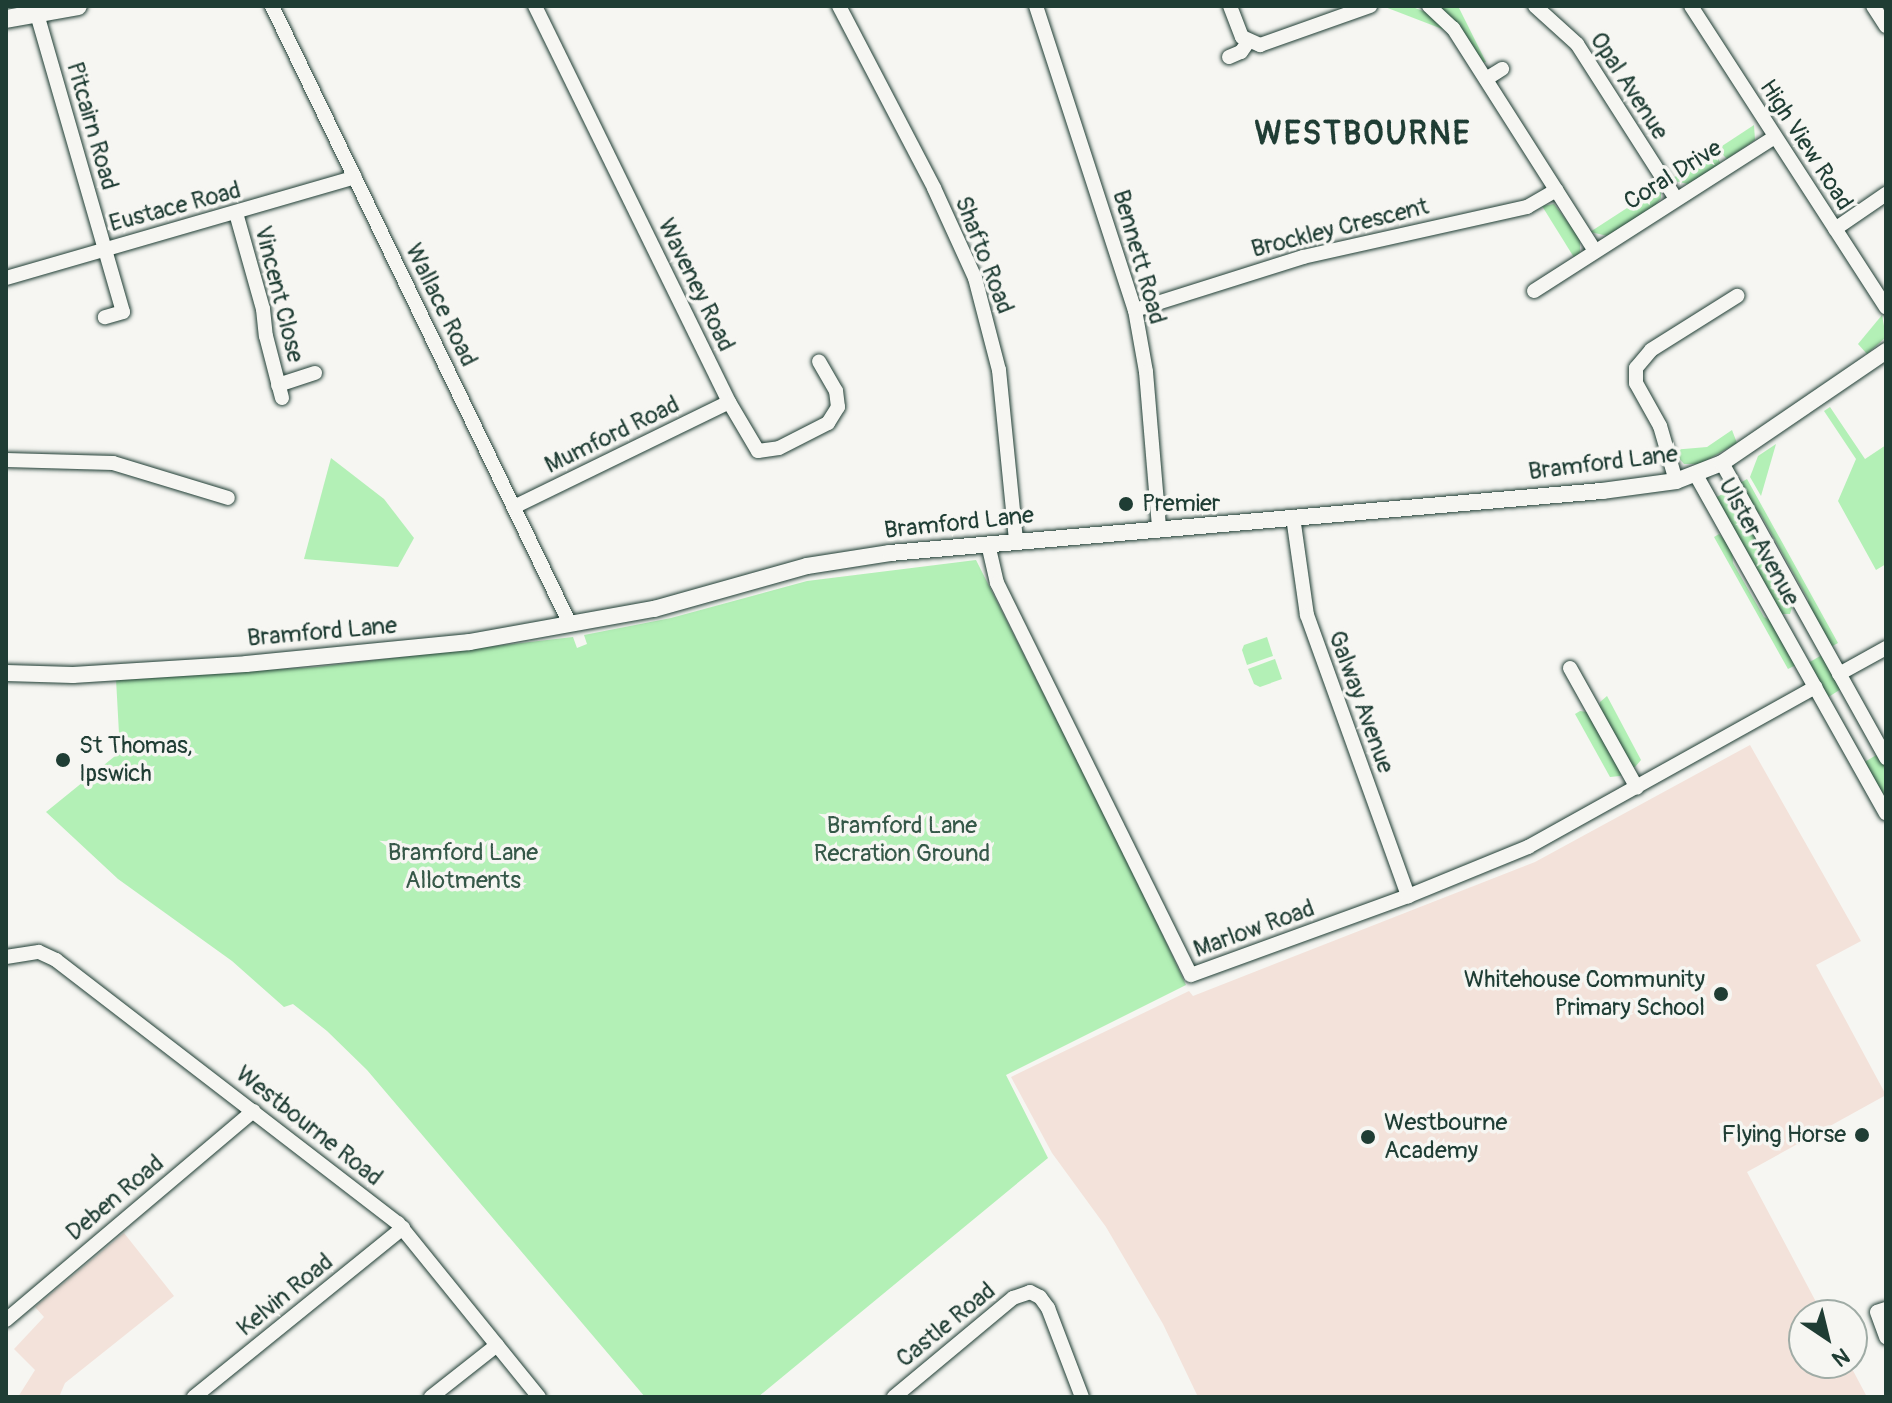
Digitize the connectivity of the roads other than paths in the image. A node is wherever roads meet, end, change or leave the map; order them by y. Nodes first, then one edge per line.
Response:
1 (78, 6) edge
2 (272, 6) edge
3 (535, 6) edge
4 (839, 6) edge
5 (1036, 6) edge
6 (1230, 6) edge
7 (1370, 6) edge
8 (1429, 6) edge
9 (1535, 6) edge
10 (1691, 6) edge
11 (1873, 6) edge
12 (37, 14) junction
13 (6, 19) edge
14 (1886, 26) edge
15 (1248, 42) junction
16 (1229, 57) dead end
17 (1502, 69) dead end
18 (1486, 79) junction
19 (1775, 137) junction
20 (355, 177) junction
21 (1556, 190) junction
22 (1886, 194) edge
23 (1676, 199) junction
24 (236, 213) junction
25 (1835, 229) junction
26 (104, 249) junction
27 (1595, 251) junction
28 (6, 278) edge
29 (1716, 290) dead end
30 (1534, 291) dead end
31 (1886, 308) edge
32 (1135, 310) junction
33 (105, 317) dead end
34 (1886, 351) edge
35 (819, 361) dead end
36 (315, 373) dead end
37 (729, 402) junction
38 (6, 460) edge
39 (1722, 463) junction
40 (1696, 475) junction
41 (1676, 481) junction
42 (228, 498) dead end
43 (514, 507) junction
44 (1293, 517) junction
45 (1159, 528) junction
46 (1016, 541) junction
47 (988, 544) junction
48 (1807, 617) junction
49 (570, 624) junction
50 (1784, 630) junction
51 (1886, 648) edge
52 (1570, 668) dead end
53 (6, 673) edge
54 (1839, 674) junction
55 (1816, 687) junction
56 (1872, 732) junction
57 (1849, 745) junction
58 (1886, 758) edge
59 (1637, 788) junction
60 (1886, 813) edge
61 (1408, 896) junction
62 (6, 957) edge
63 (253, 1111) junction
64 (403, 1228) junction
65 (1886, 1309) edge
66 (6, 1320) edge
67 (1884, 1344) edge
68 (497, 1345) junction
69 (194, 1397) edge
70 (431, 1397) edge
71 (539, 1397) edge
72 (894, 1397) edge
73 (1082, 1397) edge

1 - 12 main road
2 - 20 street, Wallace Road
3 - 37 street, Waveney Road
4 - 46 street, Shafto Road
5 - 32 street, Bennett Road
6 - 15 street
7 - 15 street
8 - 18 street
9 - 23 street, Opal Avenue
10 - 19 street, High View Road
11 - 14 street
12 - 13 main road
12 - 26 street, Pitcairn Road
15 - 16 street
17 - 18 street
18 - 21 street
19 - 23 street, Coral Drive
19 - 25 street, High View Road
20 - 24 street, Eustace Road
20 - 43 street, Wallace Road
21 - 27 street
21 - 32 street, Brockley Crescent
22 - 25 street
23 - 27 street, Coral Drive
24 - 26 street, Eustace Road
24 - 36 street, Vincent Close
25 - 31 street, High View Road
26 - 28 street, Eustace Road
26 - 33 street, Pitcairn Road
27 - 30 street, Coral Drive
29 - 41 street
32 - 45 street, Bennett Road
34 - 39 street, Bramford Lane
35 - 37 street, Waveney Road
37 - 43 street, Mumford Road
38 - 42 street
39 - 40 street, Bramford Lane
39 - 48 street, Ulster Avenue
40 - 41 street, Bramford Lane
40 - 50 street, Ulster Avenue
41 - 44 street, Bramford Lane
43 - 49 street, Wallace Road
44 - 45 street, Bramford Lane
44 - 61 street, Galway Avenue
45 - 46 street, Bramford Lane
46 - 47 street, Bramford Lane
47 - 49 street, Bramford Lane
47 - 61 street, Marlow Road
48 - 50 street, Ulster Avenue
48 - 54 street, Ulster Avenue
49 - 53 street, Bramford Lane
50 - 55 street, Ulster Avenue
51 - 54 street
52 - 59 street
54 - 56 street, Ulster Avenue
55 - 57 street, Ulster Avenue
55 - 59 street, Marlow Road
56 - 57 street
56 - 58 street, Ulster Avenue
57 - 60 street, Ulster Avenue
59 - 61 street, Marlow Road
62 - 63 street, Westbourne Road
63 - 64 street, Westbourne Road
63 - 66 street, Deben Road
64 - 68 street, Westbourne Road
64 - 69 street, Kelvin Road
65 - 67 street
68 - 70 street
68 - 71 street, Westbourne Road
72 - 73 street, Castle Road

